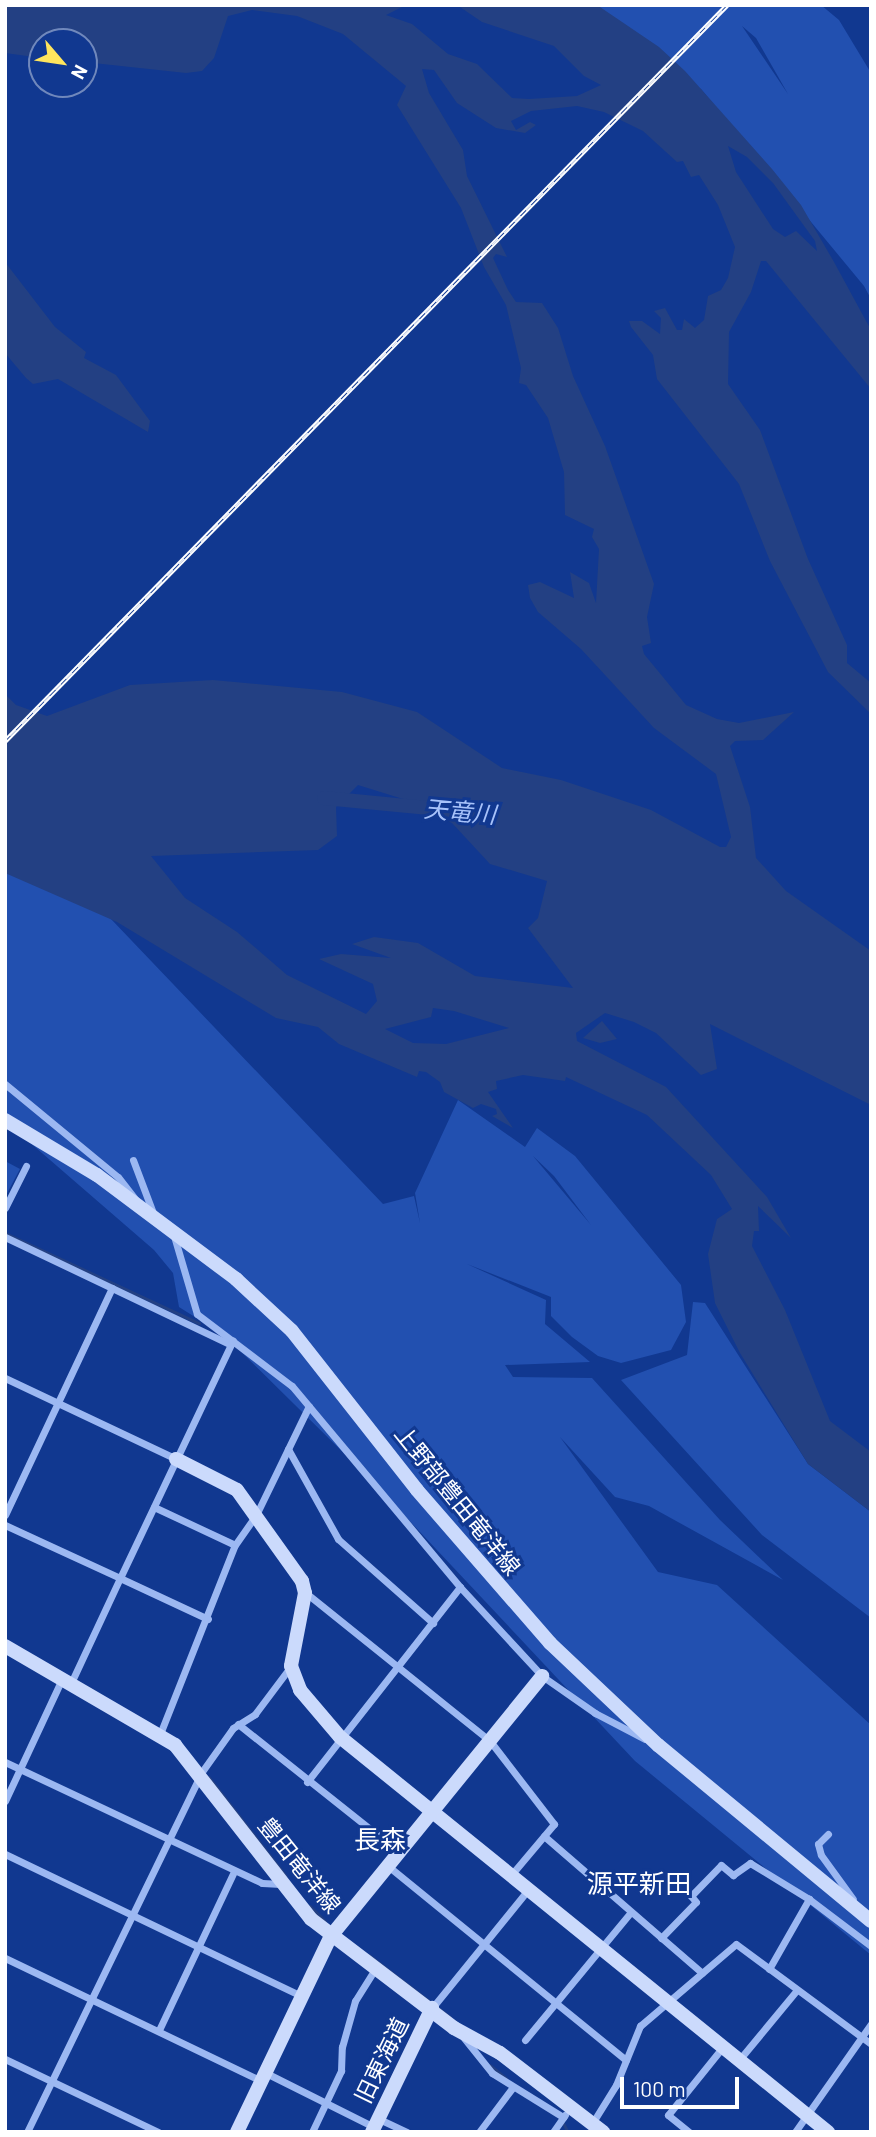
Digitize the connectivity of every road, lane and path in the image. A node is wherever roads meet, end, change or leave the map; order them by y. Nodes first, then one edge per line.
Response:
1 (5, 1084) edge
2 (5, 1120) edge
3 (133, 1160) dead end
4 (26, 1166) dead end
5 (139, 1207) junction
6 (5, 1208) edge
7 (157, 1223) junction
8 (174, 1236) junction
9 (5, 1237) edge
10 (112, 1288) junction
11 (232, 1342) junction
12 (5, 1378) edge
13 (58, 1404) junction
14 (309, 1406) junction
15 (288, 1449) junction
16 (176, 1459) junction
17 (154, 1507) junction
18 (5, 1516) edge
19 (256, 1516) junction
20 (5, 1525) edge
21 (235, 1545) junction
22 (120, 1578) junction
23 (460, 1587) junction
24 (305, 1592) junction
25 (208, 1619) junction
26 (433, 1623) junction
27 (5, 1646) edge
28 (291, 1666) junction
29 (398, 1668) junction
30 (542, 1676) junction
31 (67, 1680) junction
32 (238, 1724) junction
33 (160, 1734) junction
34 (340, 1737) junction
35 (490, 1741) junction
36 (658, 1745) junction
37 (5, 1762) edge
38 (20, 1769) junction
39 (201, 1773) junction
40 (307, 1782) junction
41 (5, 1801) edge
42 (432, 1812) junction
43 (828, 1834) dead end
44 (544, 1836) junction
45 (166, 1840) junction
46 (398, 1852) junction
47 (5, 1854) edge
48 (387, 1865) junction
49 (234, 1871) junction
50 (509, 1877) junction
51 (281, 1884) junction
52 (527, 1891) junction
53 (809, 1899) junction
54 (631, 1913) junction
55 (131, 1915) junction
56 (869, 1919) edge
57 (331, 1936) junction
58 (661, 1938) junction
59 (486, 1943) junction
60 (871, 1946) edge
61 (198, 1947) junction
62 (600, 1950) junction
63 (5, 1958) edge
64 (376, 1968) junction
65 (769, 1969) junction
66 (702, 1973) junction
67 (797, 1990) junction
68 (302, 1996) junction
69 (91, 1998) junction
70 (557, 2003) junction
71 (667, 2004) junction
72 (432, 2008) junction
73 (871, 2024) edge
74 (159, 2030) junction
75 (459, 2032) junction
76 (862, 2037) junction
77 (526, 2040) dead end
78 (871, 2044) edge
79 (722, 2048) junction
80 (5, 2059) edge
81 (626, 2060) junction
82 (738, 2061) junction
83 (264, 2077) junction
84 (51, 2081) junction
85 (513, 2087) junction
86 (327, 2103) junction
87 (565, 2115) junction
88 (808, 2117) junction
89 (375, 2125) edge
90 (598, 2127) edge
91 (27, 2132) edge
92 (158, 2132) edge
93 (237, 2132) edge
94 (312, 2132) edge
95 (407, 2132) edge
96 (479, 2132) edge
97 (553, 2132) edge
98 (564, 2132) edge
99 (690, 2132) edge
100 (795, 2132) edge
101 (828, 2132) edge

1 - 5 street
2 - 5 main road, 上野部豊田竜洋線
3 - 7 street
4 - 6 street
5 - 7 main road, 上野部豊田竜洋線
7 - 8 main road, 上野部豊田竜洋線
8 - 11 street
8 - 36 main road, 上野部豊田竜洋線
9 - 10 street
10 - 11 street
10 - 13 street
11 - 14 street
11 - 16 street
12 - 13 street
13 - 16 street
13 - 18 street
14 - 15 street
14 - 23 street
15 - 19 street
15 - 26 street
16 - 17 street
16 - 19 main road
17 - 21 street
17 - 22 street
19 - 21 street
19 - 24 main road
20 - 22 street
21 - 25 street
22 - 25 street
22 - 31 street
23 - 26 street
23 - 30 street
24 - 28 main road
24 - 29 street
25 - 33 street
26 - 29 street
27 - 31 main road, 豊田竜洋線
28 - 32 street
28 - 34 main road
29 - 34 street
29 - 35 street
30 - 35 main road
30 - 36 street
31 - 33 main road, 豊田竜洋線
31 - 38 street
32 - 39 street
32 - 40 street
33 - 39 main road, 豊田竜洋線
34 - 40 street
34 - 42 main road
35 - 42 main road
35 - 44 street
36 - 56 main road, 上野部豊田竜洋線
37 - 38 street
38 - 41 street
38 - 45 street
39 - 45 street
39 - 51 main road, 豊田竜洋線
40 - 46 street
42 - 46 main road
42 - 50 main road
43 - 56 street
44 - 50 street
44 - 54 street
45 - 49 street
45 - 55 street
46 - 48 main road
47 - 55 street
48 - 57 main road
48 - 59 street
49 - 51 street
49 - 61 street
50 - 52 main road
51 - 57 main road, 豊田竜洋線
52 - 59 street
52 - 62 main road
53 - 58 street
53 - 60 street
53 - 65 street
54 - 58 street
54 - 62 street
55 - 61 street
55 - 69 street
57 - 64 main road, 豊田竜洋線
57 - 68 main road
58 - 66 street
59 - 70 street
59 - 72 street
61 - 68 street
61 - 74 street
62 - 70 street
62 - 71 main road
63 - 69 street
64 - 72 main road, 豊田竜洋線
64 - 86 street
65 - 66 street
65 - 67 street
66 - 71 street
67 - 76 street
67 - 82 street
68 - 83 main road
69 - 74 street
69 - 84 street
70 - 77 street
70 - 81 street
71 - 79 main road
71 - 81 street
72 - 75 main road, 豊田竜洋線
72 - 89 main road, 旧東海道
73 - 76 street
74 - 83 street
75 - 85 street
75 - 87 main road, 豊田竜洋線
76 - 78 street
76 - 88 street
79 - 82 main road
79 - 99 street
80 - 84 street
81 - 90 street
82 - 88 main road
83 - 86 street
83 - 93 main road
84 - 91 street
84 - 92 street
85 - 87 street
85 - 96 street
86 - 89 street
86 - 94 street
87 - 90 main road, 豊田竜洋線
87 - 97 street
87 - 98 street
88 - 100 street
88 - 101 main road
89 - 95 street

